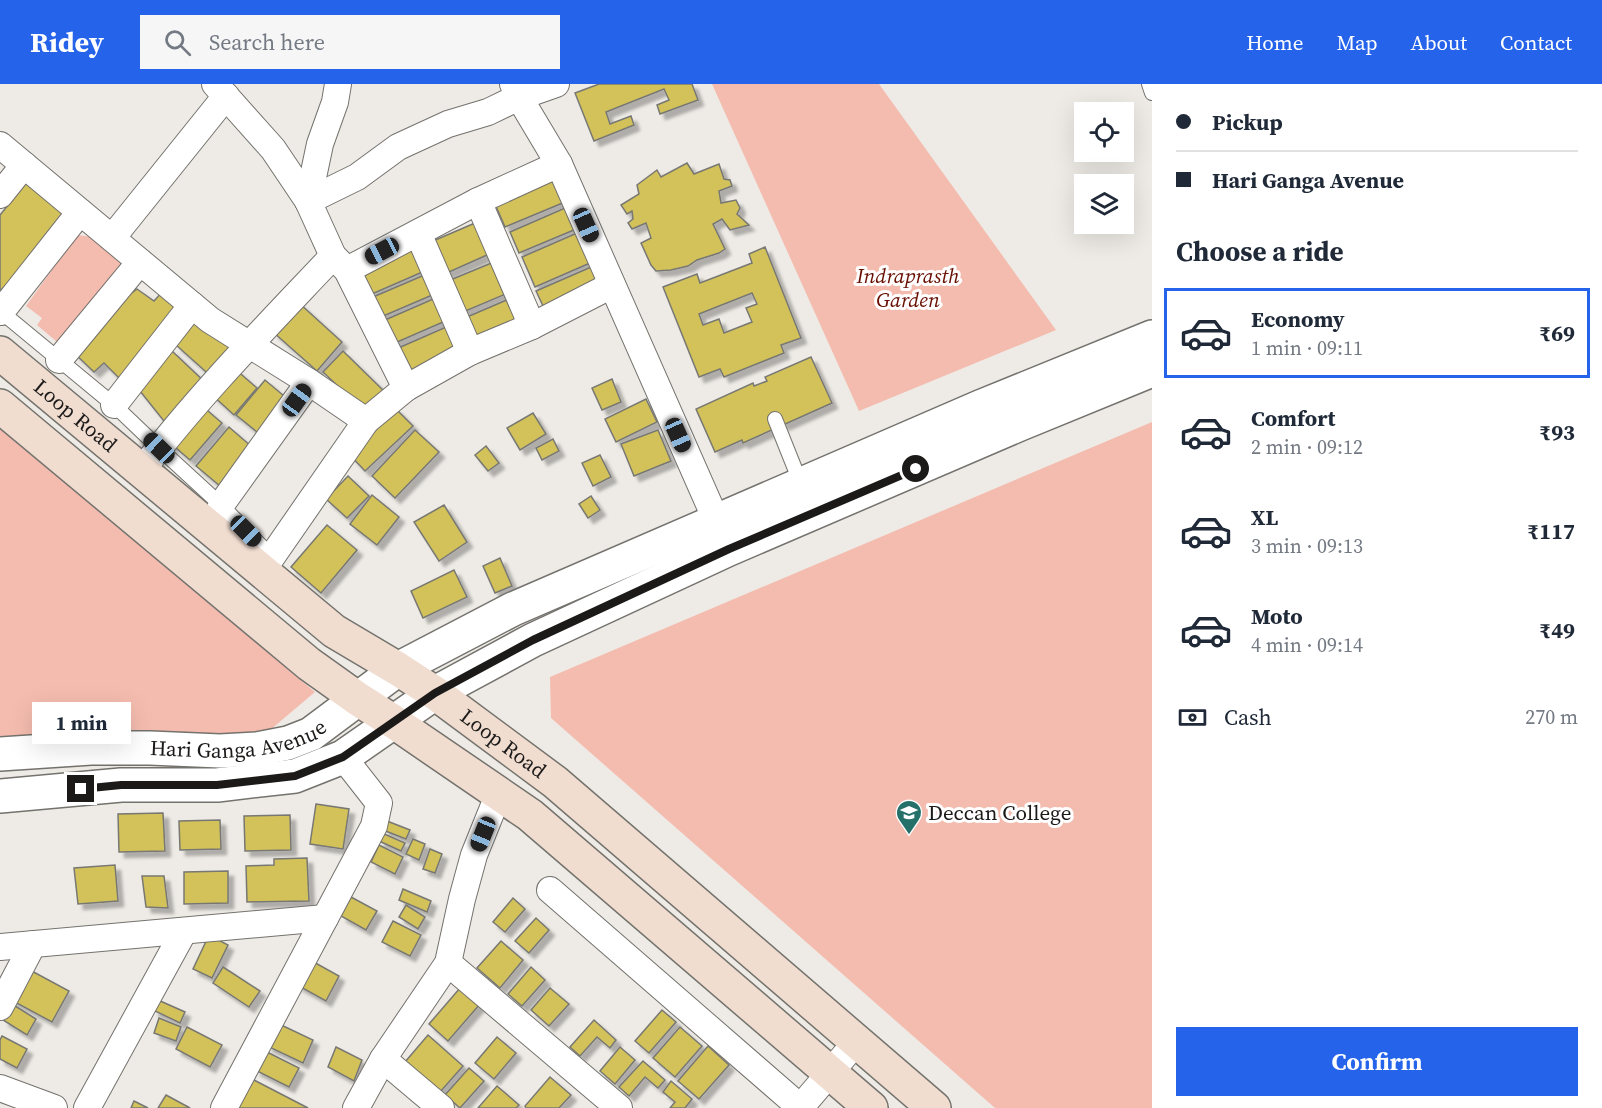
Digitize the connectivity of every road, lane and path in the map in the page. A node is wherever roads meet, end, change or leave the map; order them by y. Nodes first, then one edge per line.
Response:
1 (338, 84) edge
2 (556, 84) edge
3 (1149, 84) edge
4 (220, 90) edge
5 (516, 90) edge
6 (1152, 93) edge
7 (0, 145) edge
8 (559, 164) junction
9 (24, 165) junction
10 (0, 195) edge
11 (308, 201) junction
12 (478, 201) junction
13 (80, 212) junction
14 (418, 233) junction
15 (112, 238) junction
16 (140, 262) junction
17 (340, 263) junction
18 (612, 285) junction
19 (192, 305) junction
20 (1, 311) edge
21 (532, 326) junction
22 (1152, 337) edge
23 (249, 345) junction
24 (470, 352) junction
25 (0, 353) edge
26 (59, 360) junction
27 (1152, 370) edge
28 (309, 382) junction
29 (406, 388) junction
30 (114, 405) junction
31 (0, 406) edge
32 (775, 419) dead end
33 (366, 421) junction
34 (150, 459) junction
35 (801, 484) junction
36 (221, 505) junction
37 (722, 535) junction
38 (267, 564) junction
39 (398, 669) junction
40 (435, 693) junction
41 (358, 699) junction
42 (394, 722) junction
43 (0, 754) edge
44 (343, 757) junction
45 (499, 793) junction
46 (0, 796) edge
47 (550, 890) dead end
48 (325, 918) junction
49 (184, 931) junction
50 (33, 944) junction
51 (0, 947) edge
52 (448, 963) junction
53 (0, 1008) edge
54 (857, 1041) junction
55 (383, 1059) junction
56 (830, 1073) junction
57 (0, 1088) edge
58 (54, 1108) edge
59 (87, 1108) edge
60 (224, 1108) edge
61 (356, 1108) edge
62 (441, 1108) edge
63 (619, 1108) edge
64 (800, 1108) edge
65 (871, 1108) edge
66 (934, 1108) edge

1 - 11 street
2 - 5 street
3 - 6 lane
4 - 11 street
4 - 15 street
5 - 8 street
5 - 11 street
7 - 9 street
8 - 12 street
8 - 18 street
9 - 10 street
9 - 13 street
11 - 17 street
12 - 14 street
12 - 21 street
13 - 15 street
13 - 20 street
14 - 17 street
14 - 24 street
15 - 16 street
16 - 19 street
16 - 26 street
17 - 23 street
17 - 29 street
18 - 21 street
18 - 37 street
19 - 23 street
19 - 30 street
20 - 26 lane
21 - 24 street
22 - 35 street
23 - 28 street
23 - 34 street
24 - 29 street
25 - 34 main road, Loop Road
26 - 30 lane
27 - 37 street
28 - 33 street
28 - 36 street
29 - 33 street
30 - 34 lane
31 - 41 main road, Loop Road
32 - 35 lane
33 - 38 street
34 - 36 lane
34 - 38 main road, Loop Road
35 - 37 street
36 - 38 lane
37 - 39 street, Hari Ganga Avenue
37 - 40 street, Hari Ganga Avenue
38 - 39 main road, Loop Road
39 - 40 main road, Loop Road
39 - 41 street, Hari Ganga Avenue
40 - 42 street, Hari Ganga Avenue
40 - 54 main road, Loop Road
41 - 42 main road, Loop Road
41 - 43 street, Hari Ganga Avenue
42 - 44 street, Hari Ganga Avenue
42 - 45 main road, Loop Road
44 - 46 street, Hari Ganga Avenue
44 - 48 street
45 - 52 street
45 - 56 main road, Loop Road
47 - 64 street
48 - 49 street
48 - 60 street
49 - 50 street
49 - 59 street
50 - 51 street
50 - 53 street
52 - 55 street
52 - 63 street
54 - 56 street
54 - 66 main road, Loop Road
55 - 61 street
55 - 62 street
56 - 64 street
56 - 65 main road, Loop Road
57 - 58 street

